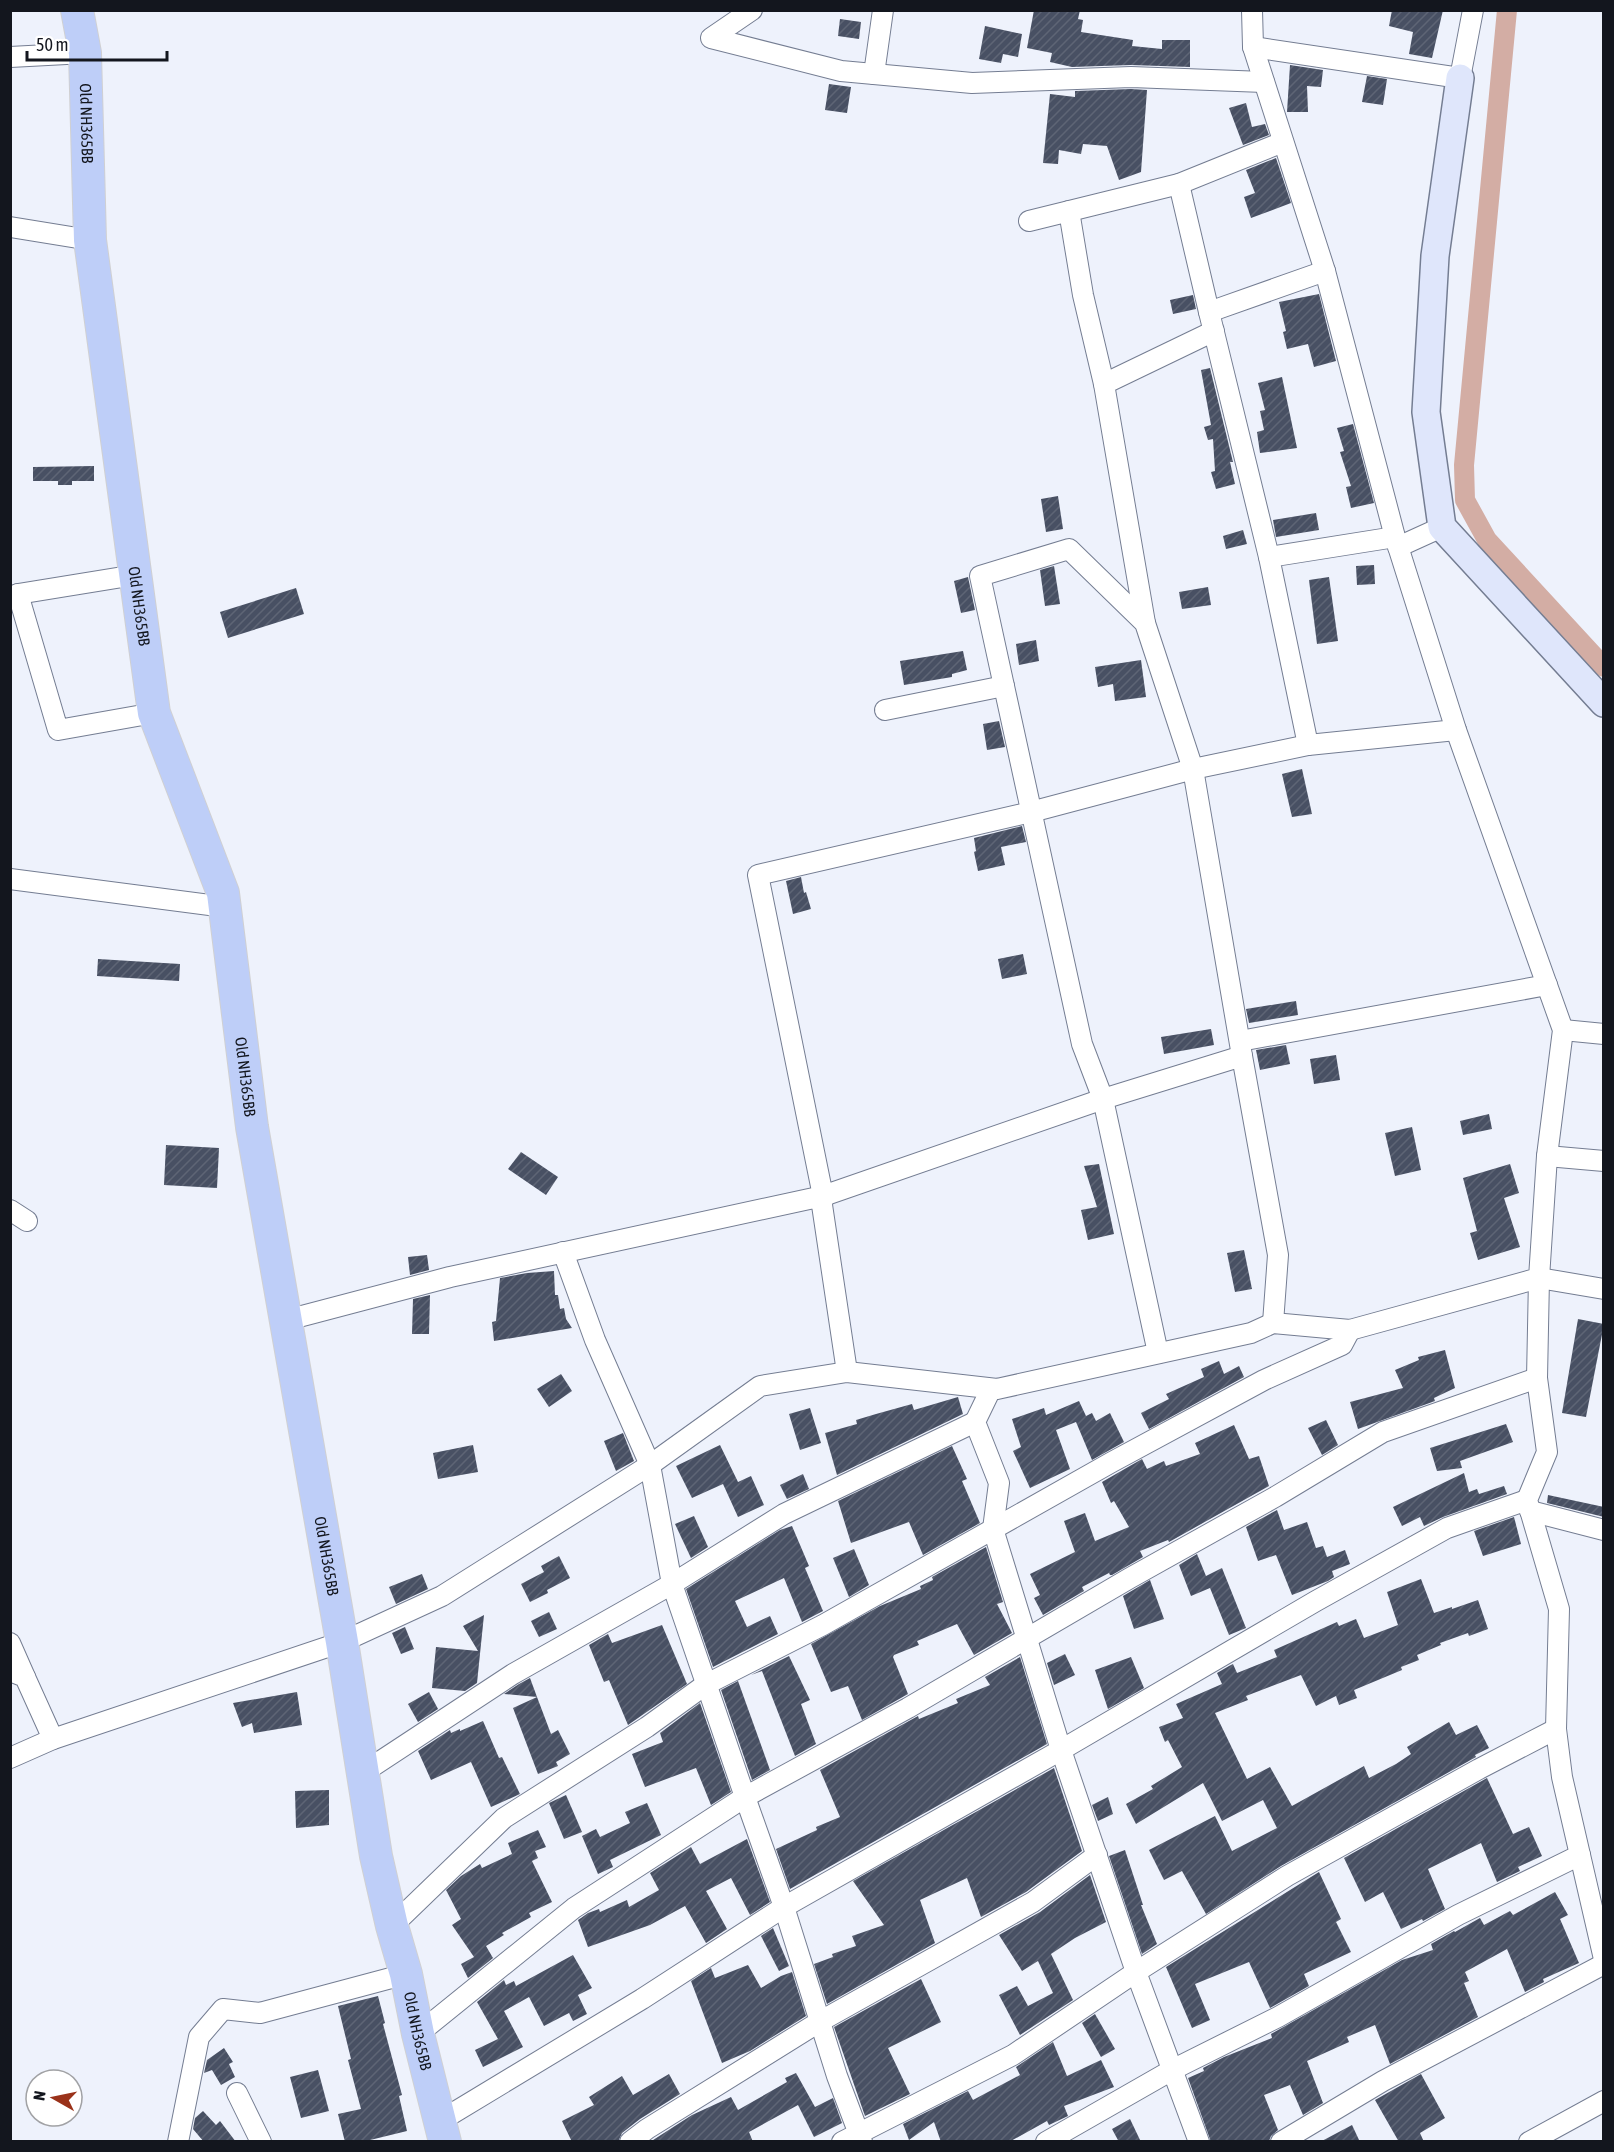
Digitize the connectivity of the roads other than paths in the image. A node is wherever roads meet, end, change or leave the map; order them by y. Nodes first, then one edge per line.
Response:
1 (77, 10) edge
2 (752, 10) edge
3 (883, 10) edge
4 (1252, 10) edge
5 (1472, 11) edge
6 (1253, 47) junction
7 (85, 53) junction
8 (10, 57) edge
9 (874, 74) junction
10 (1460, 78) junction
11 (1264, 82) junction
12 (1283, 142) junction
13 (1179, 184) junction
14 (1069, 211) junction
15 (1029, 221) dead end
16 (10, 226) edge
17 (90, 240) junction
18 (1325, 271) junction
19 (1212, 321) junction
20 (1104, 384) junction
21 (1442, 527) junction
22 (1397, 542) junction
23 (1269, 557) junction
24 (135, 575) junction
25 (14, 596) edge
26 (1145, 623) junction
27 (1004, 686) junction
28 (1604, 703) edge
29 (885, 710) dead end
30 (154, 713) junction
31 (1456, 730) junction
32 (1308, 745) junction
33 (1193, 769) junction
34 (1031, 812) junction
35 (10, 879) edge
36 (225, 907) junction
37 (1547, 985) junction
38 (1563, 1030) junction
39 (1604, 1034) edge
40 (1241, 1048) junction
41 (1103, 1099) junction
42 (1547, 1156) junction
43 (1604, 1161) edge
44 (823, 1196) junction
45 (563, 1252) junction
46 (1539, 1278) junction
47 (1604, 1289) edge
48 (287, 1320) junction
49 (1273, 1323) junction
50 (1350, 1330) junction
51 (1158, 1353) junction
52 (847, 1372) junction
53 (1537, 1378) junction
54 (991, 1389) junction
55 (975, 1422) junction
56 (650, 1465) junction
57 (1529, 1506) junction
58 (993, 1529) junction
59 (1604, 1530) edge
60 (672, 1584) junction
61 (1028, 1639) junction
62 (342, 1642) junction
63 (10, 1643) edge
64 (18, 1674) edge
65 (705, 1685) junction
66 (1556, 1729) junction
67 (53, 1739) junction
68 (1062, 1749) junction
69 (10, 1758) edge
70 (364, 1772) junction
71 (745, 1797) junction
72 (1580, 1855) junction
73 (1097, 1856) junction
74 (784, 1907) junction
75 (393, 1926) junction
76 (1604, 1959) edge
77 (1604, 1964) edge
78 (1136, 1972) junction
79 (406, 1974) junction
80 (819, 2022) junction
81 (418, 2034) junction
82 (1172, 2070) junction
83 (237, 2093) dead end
84 (1604, 2102) edge
85 (443, 2131) edge
86 (854, 2138) edge
87 (178, 2142) edge
88 (261, 2142) edge
89 (630, 2142) edge
90 (1046, 2142) edge
91 (1199, 2142) edge
92 (1281, 2142) edge
93 (1529, 2142) edge

1 - 7 main road, Old NH365BB
2 - 9 street
3 - 9 street
4 - 6 street
5 - 10 street
6 - 10 street
6 - 11 street
7 - 8 street
7 - 17 main road, Old NH365BB
9 - 11 street
10 - 21 street
11 - 12 street
12 - 13 street
12 - 18 street
13 - 14 street
13 - 19 street
14 - 15 street
14 - 20 street
16 - 17 street
17 - 24 main road, Old NH365BB
18 - 19 street
18 - 22 street
19 - 20 street
19 - 23 street
20 - 26 street
21 - 22 street
21 - 28 street
22 - 23 street
22 - 31 street
23 - 32 street
24 - 25 street
24 - 30 main road, Old NH365BB
25 - 30 street
26 - 27 street
26 - 33 street
27 - 29 street
27 - 34 street
30 - 36 main road, Old NH365BB
31 - 32 street
31 - 37 street
32 - 33 street
33 - 34 street
33 - 40 street
34 - 41 street
34 - 44 street
35 - 36 street
36 - 48 main road, Old NH365BB
37 - 38 street
37 - 40 street
38 - 39 street
38 - 42 street
40 - 41 street
40 - 49 street
41 - 44 street
41 - 51 street
42 - 43 street
42 - 46 street
44 - 45 street
44 - 52 street
45 - 48 street
45 - 56 street
46 - 47 street
46 - 50 street
46 - 53 street
48 - 62 main road, Old NH365BB
49 - 50 street
49 - 51 street
50 - 58 street
51 - 54 street
52 - 54 street
52 - 56 street
53 - 57 street
53 - 61 street
54 - 55 street
55 - 58 street
55 - 60 street
56 - 60 street
56 - 62 street
57 - 59 street
57 - 66 street
57 - 68 street
58 - 61 street
58 - 65 street
60 - 65 street
60 - 70 street
61 - 68 street
61 - 71 street
62 - 67 street
62 - 70 main road, Old NH365BB
63 - 64 street
64 - 67 street
65 - 71 street
65 - 75 street
66 - 72 street
66 - 78 street
67 - 69 street
68 - 73 street
68 - 74 street
70 - 75 main road, Old NH365BB
71 - 74 street
71 - 81 street
72 - 76 street
72 - 82 street
73 - 78 street
73 - 80 street
74 - 80 street
74 - 85 street
75 - 79 main road, Old NH365BB
77 - 92 street
78 - 82 street
78 - 86 street
79 - 81 main road, Old NH365BB
79 - 87 street
80 - 86 street
80 - 89 street
81 - 85 main road, Old NH365BB
82 - 90 street
82 - 91 street
83 - 88 street
84 - 93 street

